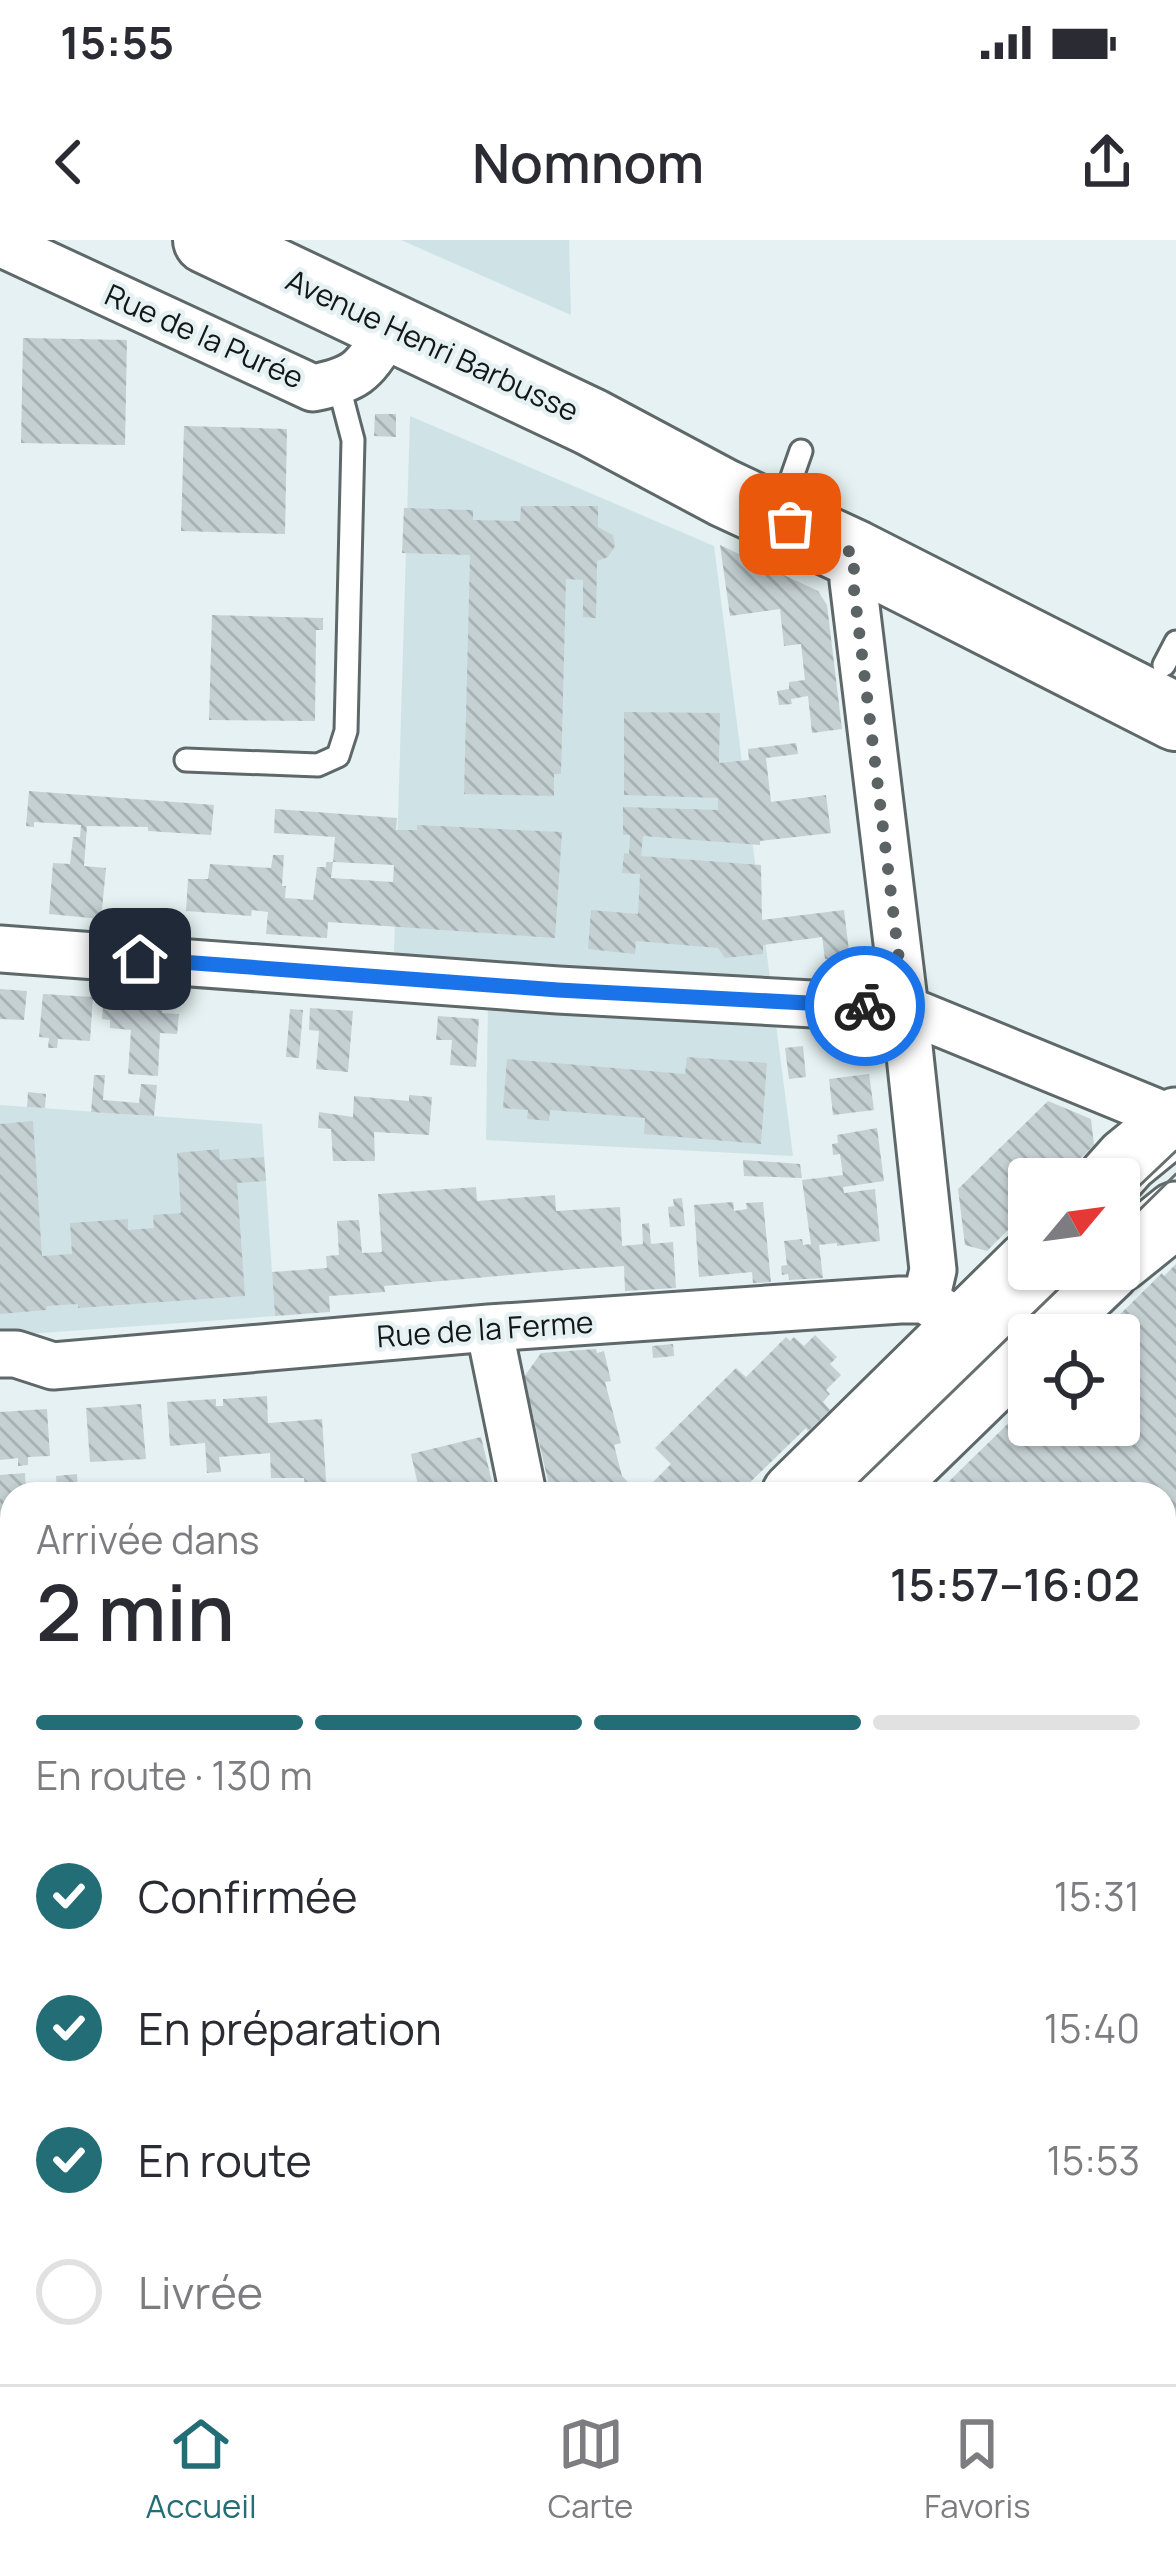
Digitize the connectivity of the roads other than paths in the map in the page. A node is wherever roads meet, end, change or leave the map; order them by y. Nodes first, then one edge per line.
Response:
1 (207, 240) edge
2 (0, 243) edge
3 (392, 327) junction
4 (338, 383) junction
5 (591, 422) junction
6 (855, 554) junction
7 (1173, 673) edge
8 (186, 760) dead end
9 (0, 949) edge
10 (905, 1009) junction
11 (1176, 1120) edge
12 (1129, 1158) edge
13 (1176, 1214) edge
14 (1140, 1243) edge
15 (1008, 1276) edge
16 (1086, 1290) edge
17 (945, 1313) junction
18 (1061, 1314) edge
19 (489, 1328) junction
20 (0, 1354) edge
21 (1008, 1364) edge
22 (521, 1482) edge
23 (804, 1482) edge
24 (887, 1482) edge

1 - 3 main road, Avenue Henri Barbusse
2 - 4 street, Rue de la Purée
3 - 4 street, Rue de la Purée
3 - 5 main road, Avenue Henri Barbusse
4 - 8 lane
5 - 6 main road, Avenue Henri Barbusse
5 - 7 main road, Avenue Henri Barbusse
6 - 7 main road, Avenue Henri Barbusse
6 - 10 street
9 - 10 street
10 - 11 street
10 - 17 street
11 - 12 street
13 - 14 street
15 - 17 street
16 - 18 street
17 - 19 street, Rue de la Ferme
17 - 23 street
19 - 20 street, Rue de la Ferme
19 - 22 street
21 - 24 street

